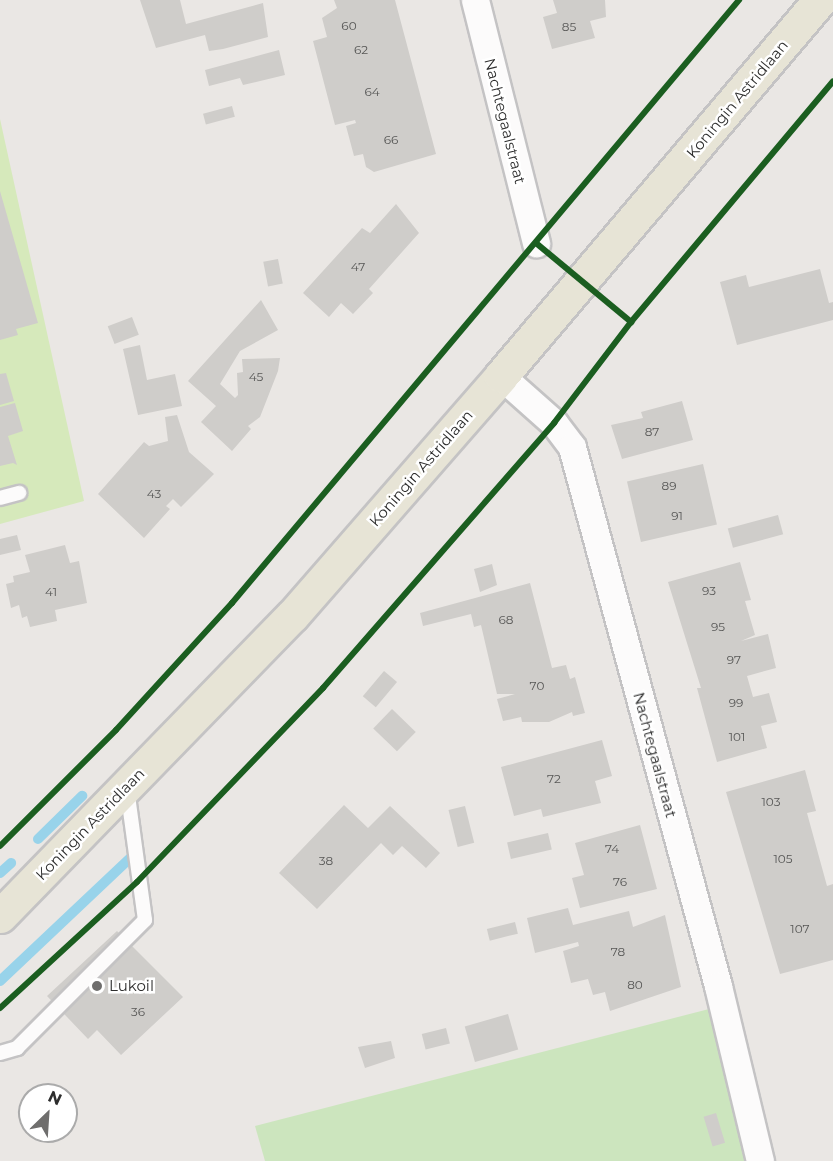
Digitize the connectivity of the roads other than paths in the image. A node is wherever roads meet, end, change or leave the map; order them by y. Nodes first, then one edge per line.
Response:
1 (475, 0) edge
2 (820, 0) edge
3 (536, 243) dead end
4 (501, 376) junction
5 (19, 493) dead end
6 (0, 498) edge
7 (127, 787) junction
8 (0, 916) edge
9 (0, 1053) edge
10 (760, 1161) edge

1 - 3 street, Nachtegaalstraat
2 - 4 main road, Koningin Astridlaan
4 - 7 main road, Koningin Astridlaan
4 - 10 street, Nachtegaalstraat
5 - 6 lane
7 - 8 main road, Koningin Astridlaan
7 - 9 lane

